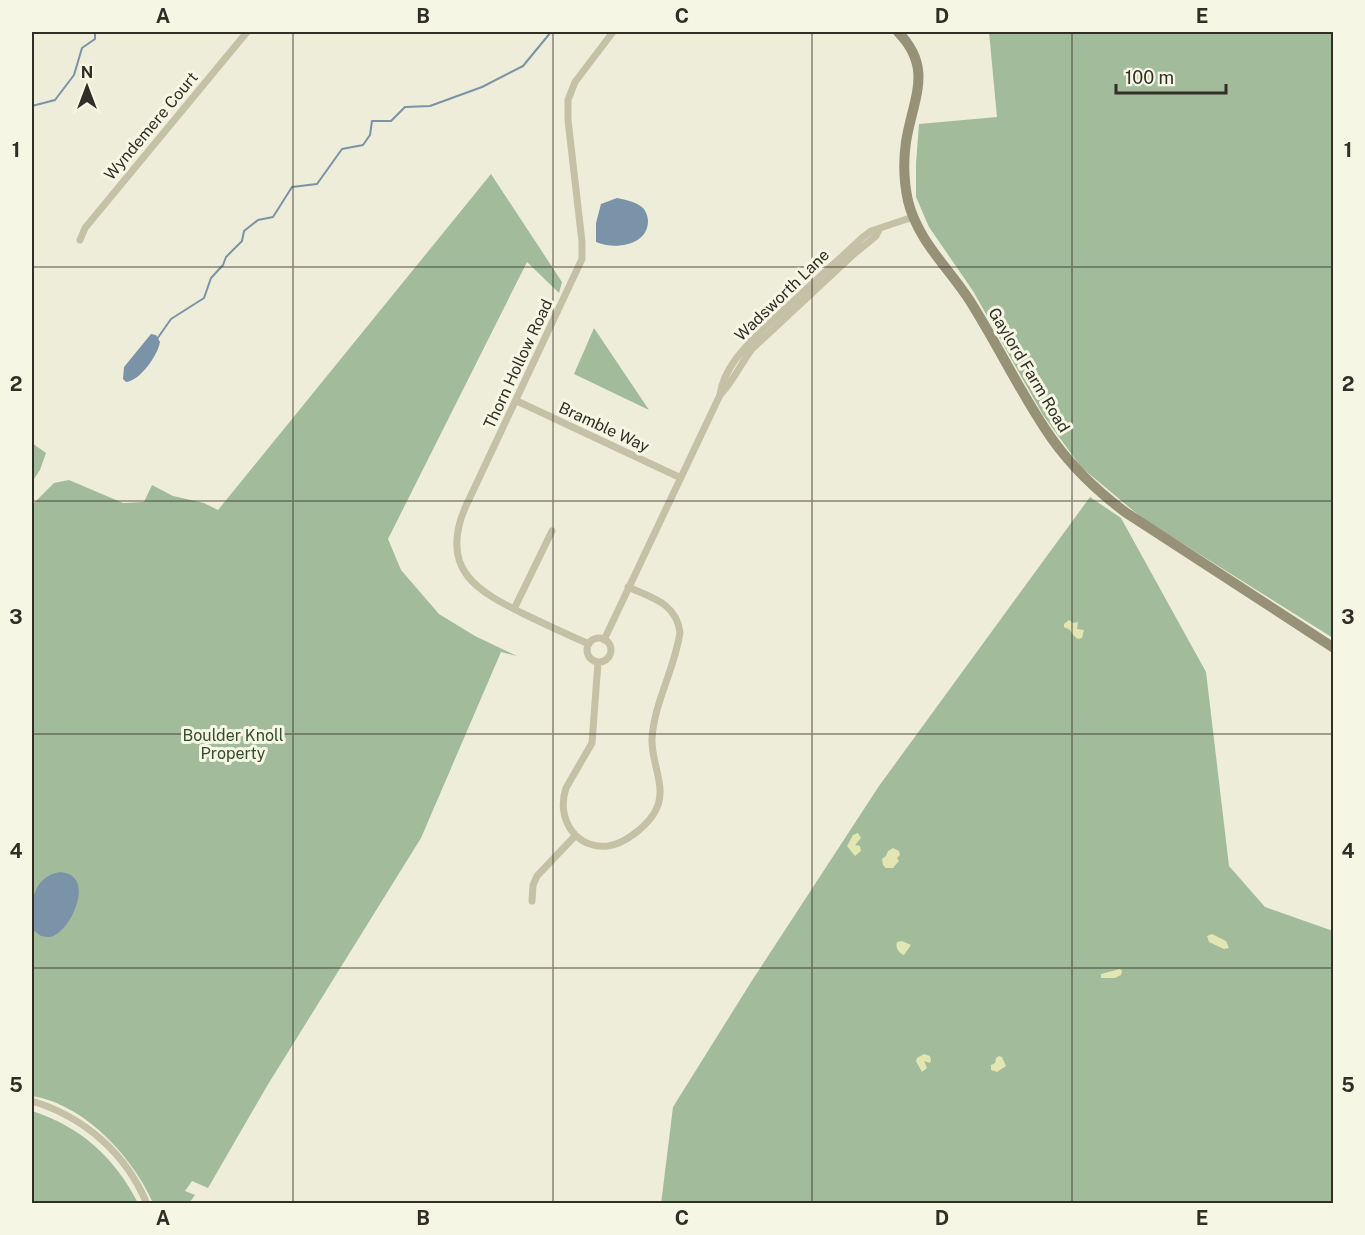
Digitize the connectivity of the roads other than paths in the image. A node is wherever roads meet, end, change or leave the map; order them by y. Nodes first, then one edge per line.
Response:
1 (247, 32) edge
2 (613, 32) edge
3 (898, 32) edge
4 (913, 217) junction
5 (80, 240) dead end
6 (517, 400) junction
7 (681, 478) junction
8 (552, 531) dead end
9 (628, 587) junction
10 (514, 609) junction
11 (604, 640) junction
12 (589, 644) junction
13 (1334, 648) edge
14 (598, 662) junction
15 (575, 836) junction
16 (532, 901) dead end
17 (32, 1101) edge
18 (147, 1203) edge

1 - 5 street, Wyndemere Court
2 - 6 street, Thorn Hollow Road
3 - 4 street, Gaylord Farm Road
4 - 7 street, Wadsworth Lane
4 - 13 street, Gaylord Farm Road
6 - 7 street, Bramble Way
6 - 10 street, Thorn Hollow Road
7 - 9 street, Wadsworth Lane
8 - 10 street
9 - 11 street, Wadsworth Lane
9 - 15 street
10 - 12 street, Thorn Hollow Road
11 - 12 street
11 - 14 street
12 - 14 street
14 - 15 street
15 - 16 street
17 - 18 street

